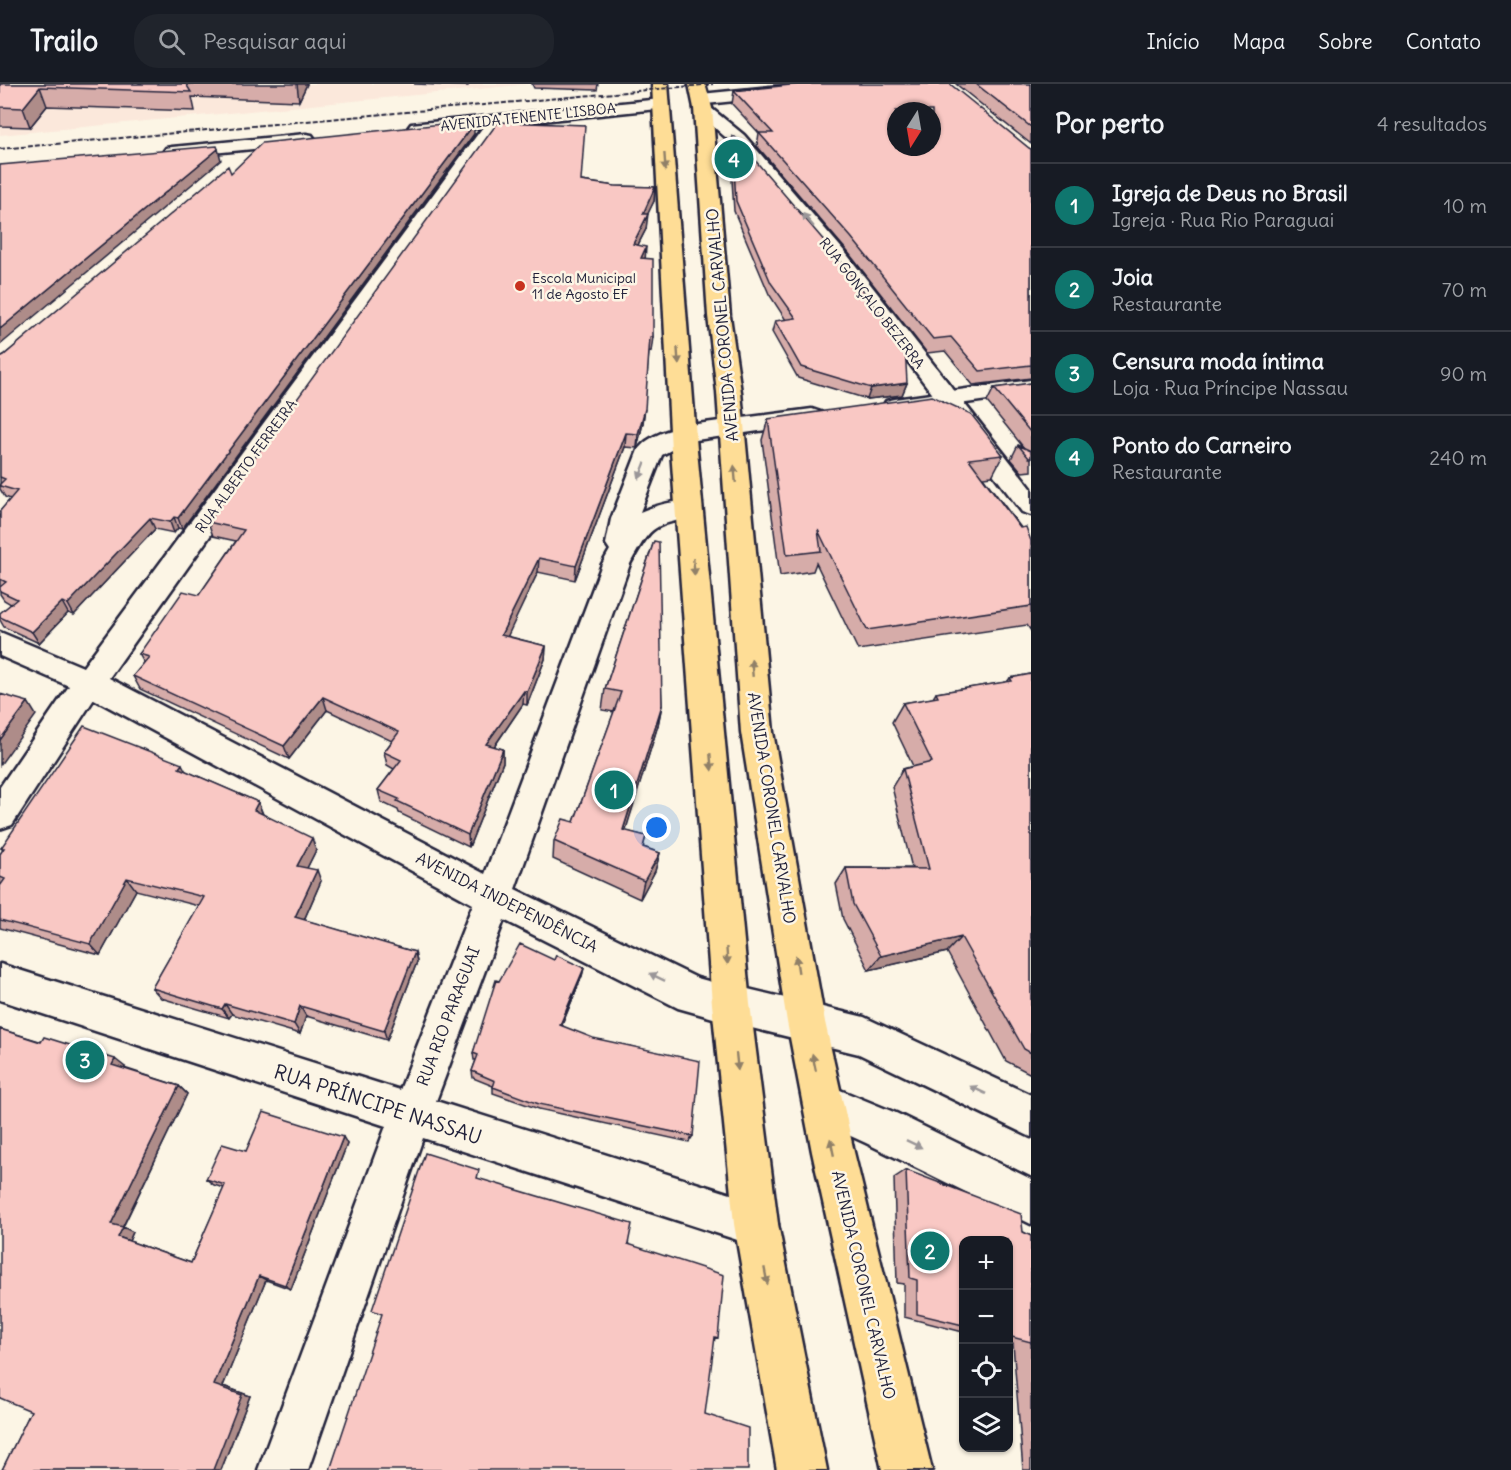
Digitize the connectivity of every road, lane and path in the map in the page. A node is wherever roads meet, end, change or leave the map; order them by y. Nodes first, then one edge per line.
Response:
1 (850, 84) edge
2 (661, 94) edge
3 (701, 97) edge
4 (497, 120) junction
5 (404, 129) edge
6 (324, 137) edge
7 (254, 144) junction
8 (150, 154) edge
9 (227, 167) edge
10 (1031, 387) edge
11 (946, 399) junction
12 (877, 408) edge
13 (831, 414) edge
14 (731, 427) junction
15 (682, 434) junction
16 (1031, 506) edge
17 (689, 509) junction
18 (616, 564) junction
19 (0, 643) edge
20 (89, 682) junction
21 (0, 815) edge
22 (494, 897) junction
23 (0, 982) edge
24 (731, 1004) junction
25 (806, 1022) junction
26 (823, 1103) junction
27 (411, 1114) junction
28 (1031, 1116) edge
29 (1031, 1202) edge
30 (756, 1224) junction
31 (283, 1470) edge
32 (802, 1470) edge
33 (908, 1470) edge

1 - 3 street
2 - 4 street, AVENIDA TENENTE LISBOA
2 -> 15 main road
11 -> 3 street, RUA GONÇALO BEZERRA
3 - 14 main road, AVENIDA CORONEL CARVALHO
4 - 5 street, AVENIDA TENENTE LISBOA
4 - 20 street, RUA ALBERTO FERREIRA
6 - 7 street
7 - 8 street
7 - 9 street
10 - 11 street
11 - 12 street
11 - 16 street, RUA GONÇALO BEZERRA
13 - 14 street, RUA RIO PARAGUAI
14 - 15 street, RUA RIO PARAGUAI
25 -> 14 main road, AVENIDA CORONEL CARVALHO
15 - 17 main road
15 -> 18 street, RUA RIO PARAGUAI
17 - 18 street, RUA RIO PARAGUAI
17 -> 24 main road
18 - 22 street, RUA RIO PARAGUAI
19 - 20 street, AVENIDA INDEPENDÊNCIA
20 - 21 street, RUA ALBERTO FERREIRA
20 - 22 street, AVENIDA INDEPENDÊNCIA
24 -> 22 street, AVENIDA INDEPENDÊNCIA
22 - 27 street, RUA RIO PARAGUAI
23 - 27 street, RUA PRÍNCIPE NASSAU
24 - 25 street, AVENIDA INDEPENDÊNCIA
24 -> 30 main road
26 -> 25 main road, AVENIDA CORONEL CARVALHO
28 -> 25 street, AVENIDA INDEPENDÊNCIA
26 -> 29 street
33 -> 26 main road, AVENIDA CORONEL CARVALHO
27 - 30 street, RUA PRÍNCIPE NASSAU
27 - 31 street, RUA RIO PARAGUAI
30 -> 32 main road

